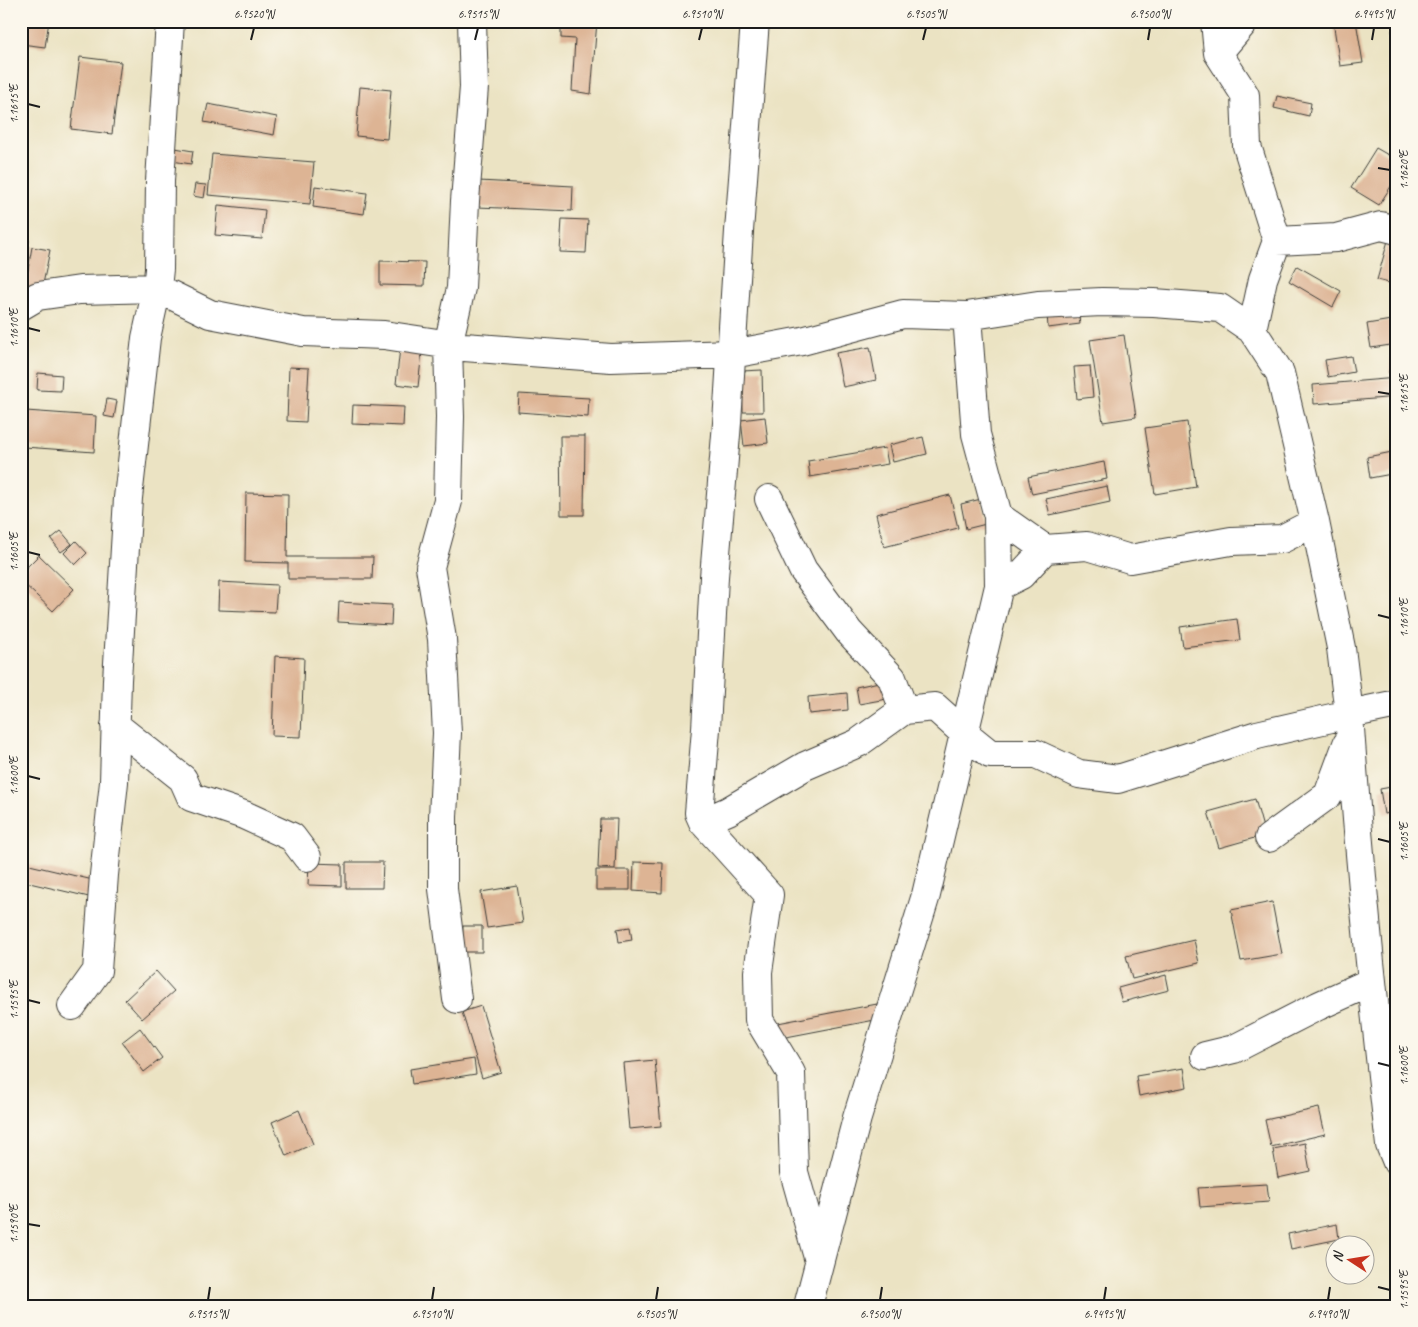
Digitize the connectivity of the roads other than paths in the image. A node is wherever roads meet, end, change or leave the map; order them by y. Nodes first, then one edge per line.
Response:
1 (170, 21) edge
2 (472, 21) edge
3 (756, 21) edge
4 (1215, 21) edge
5 (1245, 21) edge
6 (1218, 52) junction
7 (1397, 230) edge
8 (1277, 241) junction
9 (157, 288) junction
10 (21, 306) edge
11 (967, 316) junction
12 (1252, 330) junction
13 (448, 345) junction
14 (732, 354) junction
15 (769, 499) dead end
16 (998, 516) junction
17 (1315, 522) junction
18 (1045, 549) junction
19 (999, 586) junction
20 (974, 692) junction
21 (1397, 704) edge
22 (935, 707) junction
23 (904, 710) junction
24 (115, 725) junction
25 (1350, 725) junction
26 (964, 733) junction
27 (990, 754) junction
28 (952, 784) junction
29 (703, 822) junction
30 (1269, 838) dead end
31 (307, 857) dead end
32 (1371, 982) junction
33 (457, 999) dead end
34 (72, 1006) dead end
35 (1205, 1056) dead end
36 (1397, 1162) edge
37 (820, 1261) junction
38 (808, 1306) edge

1 - 9 street
2 - 13 street
3 - 14 street
4 - 6 street
5 - 6 street
6 - 8 street
7 - 8 street
8 - 12 street
9 - 10 street
9 - 13 street
9 - 24 street
11 - 12 street
11 - 14 street
11 - 16 street
12 - 17 street
13 - 14 street
13 - 33 street
14 - 29 street
15 - 23 street
16 - 18 street
16 - 19 street
17 - 18 street
17 - 25 street
18 - 19 street
19 - 20 street
20 - 22 street
20 - 26 street
21 - 25 street
22 - 23 street
22 - 26 street
23 - 29 street
24 - 31 street
24 - 34 street
25 - 27 street
25 - 30 street
25 - 32 street
26 - 27 street
26 - 28 street
27 - 28 street
28 - 37 street
29 - 37 street
32 - 35 street
32 - 36 street
37 - 38 street

